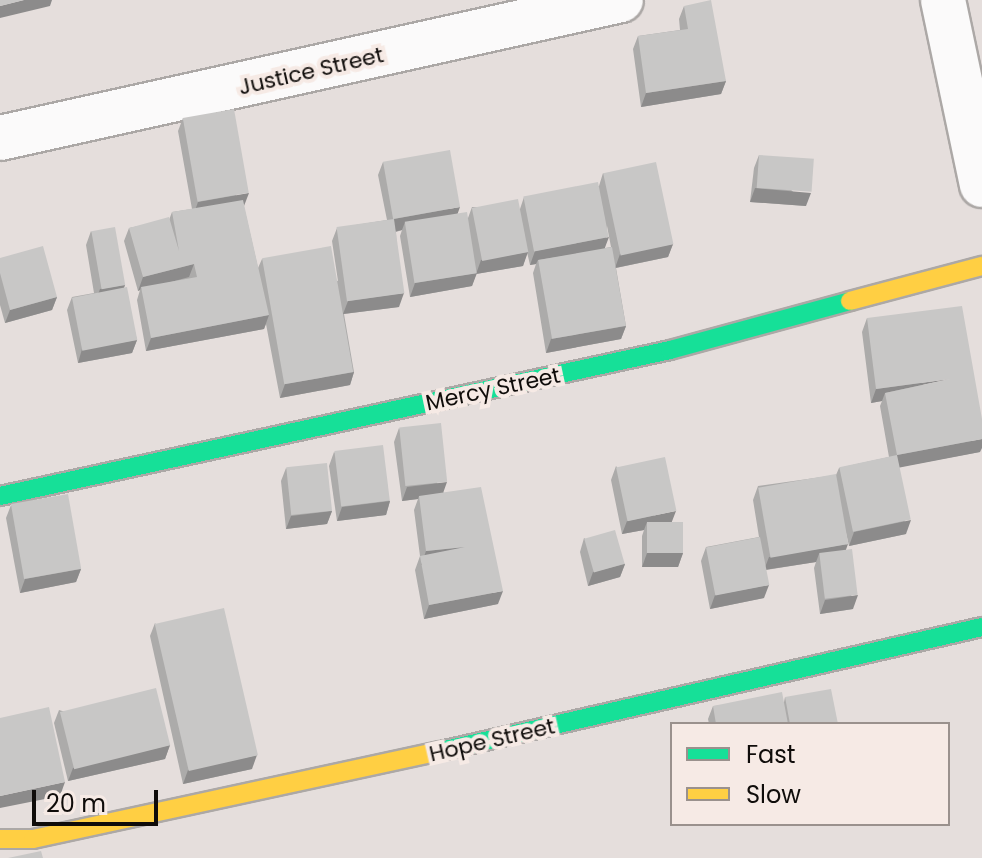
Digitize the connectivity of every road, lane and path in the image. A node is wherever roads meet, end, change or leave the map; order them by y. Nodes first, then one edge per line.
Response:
1 (621, 0) edge
2 (943, 0) edge
3 (0, 138) edge
4 (982, 185) edge
5 (982, 266) edge
6 (0, 496) edge
7 (982, 627) edge
8 (0, 839) edge

1 - 3 street, Justice Street
2 - 4 street
5 - 6 street, Mercy Street
7 - 8 street, Hope Street

